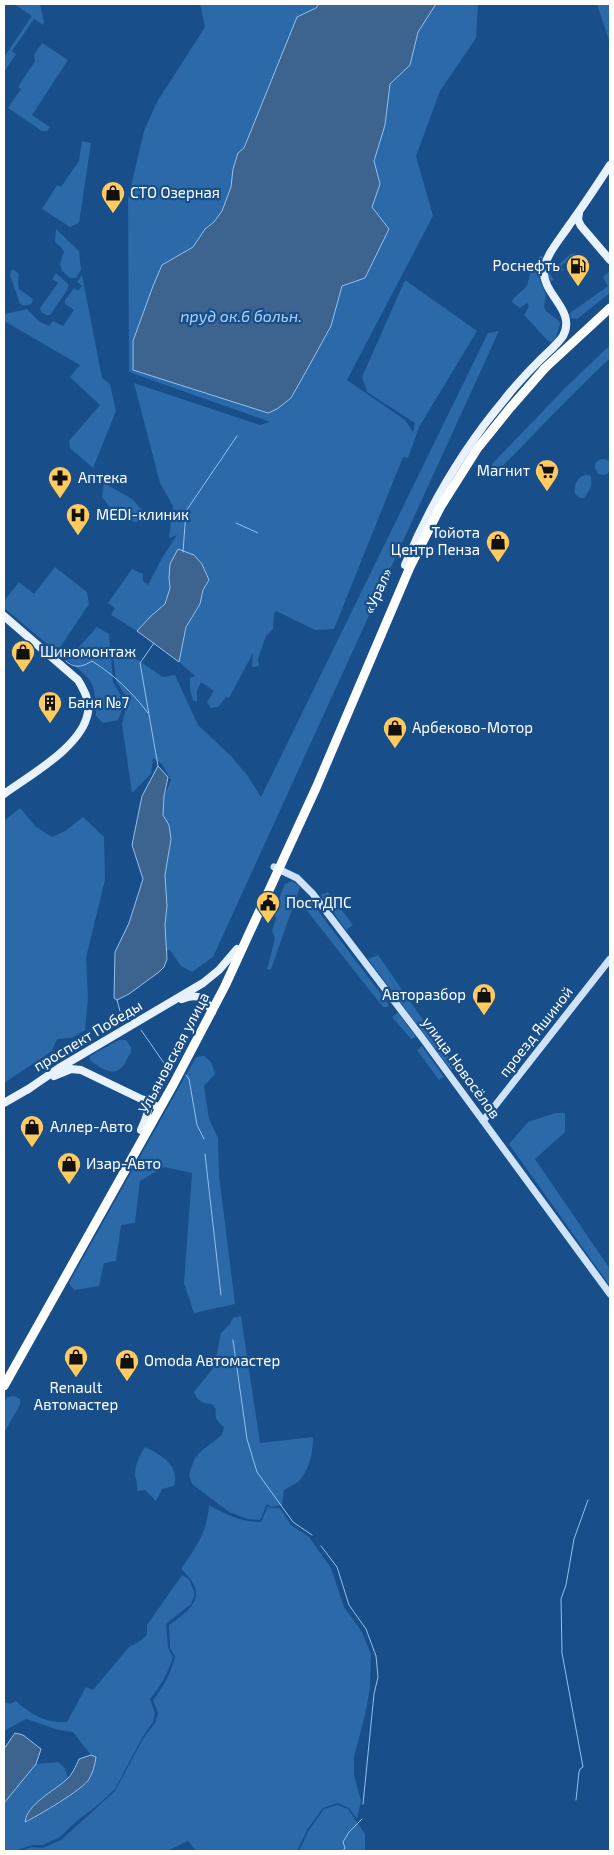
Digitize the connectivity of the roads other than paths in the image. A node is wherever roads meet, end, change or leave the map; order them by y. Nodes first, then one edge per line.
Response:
1 (610, 165) edge
2 (579, 211) junction
3 (610, 260) edge
4 (610, 302) edge
5 (610, 308) edge
6 (405, 565) junction
7 (4, 616) edge
8 (4, 794) edge
9 (277, 868) junction
10 (269, 884) junction
11 (237, 949) junction
12 (610, 959) edge
13 (164, 1007) junction
14 (210, 1008) junction
15 (83, 1053) junction
16 (92, 1074) junction
17 (27, 1090) junction
18 (144, 1100) junction
19 (4, 1103) edge
20 (157, 1107) junction
21 (483, 1121) junction
22 (141, 1130) junction
23 (610, 1294) edge
24 (4, 1376) edge
25 (4, 1386) edge

1 - 2 main road
2 - 3 main road
2 - 6 main road
4 - 6 highway, «Урал»
5 - 9 highway, «Урал»
6 - 9 highway, «Урал»
7 - 8 main road
9 - 10 highway, «Урал»
9 - 21 street, улица Новосёлов
10 - 11 highway, Ульяновская улица
10 - 14 highway, Ульяновская улица
11 - 13 main road, проспект Победы
11 - 14 highway, Ульяновская улица
12 - 21 street, проезд Яшиной
13 - 14 main road, проспект Победы
13 - 15 main road, проспект Победы
14 - 20 highway, Ульяновская улица
15 - 16 main road
15 - 17 main road, проспект Победы
16 - 17 main road, проспект Победы
16 - 18 main road, проспект Победы
17 - 19 main road, проспект Победы
18 - 20 main road, проспект Победы
18 - 22 main road
20 - 22 highway, Ульяновская улица
20 - 25 highway, Ульяновская улица
21 - 23 street, улица Новосёлов
22 - 24 highway, Ульяновская улица

